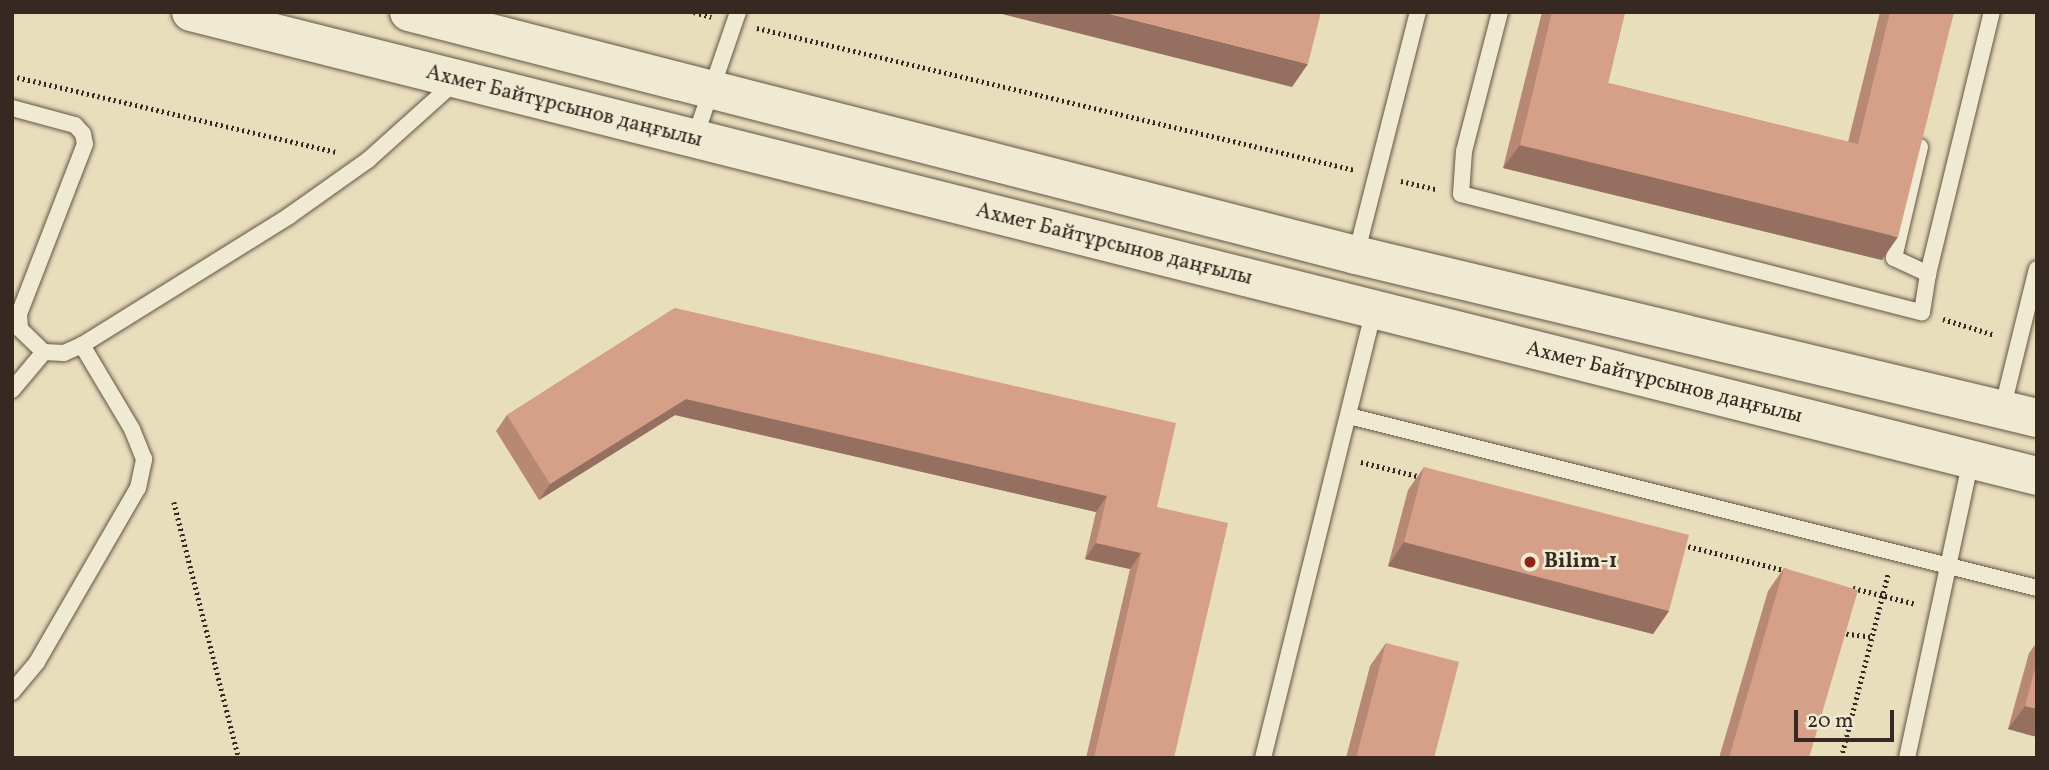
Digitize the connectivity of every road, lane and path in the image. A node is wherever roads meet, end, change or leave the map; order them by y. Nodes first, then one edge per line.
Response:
1 (191, 12) edge
2 (409, 12) edge
3 (694, 12) edge
4 (1418, 12) edge
5 (1500, 12) edge
6 (1992, 12) edge
7 (736, 17) edge
8 (476, 29) junction
9 (12, 76) edge
10 (457, 80) junction
11 (712, 88) junction
12 (12, 108) edge
13 (1925, 128) edge
14 (694, 139) junction
15 (369, 160) junction
16 (1376, 175) junction
17 (1461, 194) junction
18 (1356, 256) junction
19 (2037, 269) edge
20 (1928, 274) junction
21 (1374, 310) junction
22 (1922, 312) junction
23 (16, 313) edge
24 (2020, 343) junction
25 (82, 345) junction
26 (44, 352) junction
27 (12, 390) edge
28 (2019, 414) edge
29 (1349, 416) junction
30 (1339, 456) junction
31 (1971, 460) junction
32 (2037, 476) edge
33 (1432, 480) edge
34 (174, 502) dead end
35 (1671, 542) edge
36 (1894, 552) junction
37 (1947, 566) junction
38 (1790, 572) edge
39 (1843, 586) edge
40 (2037, 588) edge
41 (1883, 596) junction
42 (1937, 609) junction
43 (1872, 637) junction
44 (1837, 645) edge
45 (12, 692) edge
46 (239, 758) edge
47 (1263, 758) edge
48 (1841, 758) edge
49 (1907, 758) edge

1 - 10 street, Ахмет Байтұрсынов даңғылы
2 - 8 street
3 - 7 path
4 - 16 lane
5 - 17 lane
6 - 20 lane
7 - 11 lane
7 - 16 path
8 - 10 street
8 - 11 street
9 - 15 path
10 - 14 street, Ахмет Байтұрсынов даңғылы
10 - 15 lane
11 - 14 lane
11 - 18 street
12 - 23 lane
13 - 20 lane
14 - 21 street, Ахмет Байтұрсынов даңғылы
15 - 25 lane
16 - 17 path
16 - 18 lane
17 - 22 lane
18 - 28 street
19 - 24 lane
20 - 22 lane
21 - 29 lane
21 - 31 street, Ахмет Байтұрсынов даңғылы
22 - 24 path
23 - 26 lane
24 - 28 lane
25 - 26 lane
25 - 45 lane
26 - 27 lane
29 - 30 lane
29 - 36 lane
30 - 33 path
30 - 47 lane
31 - 32 street, Ахмет Байтұрсынов даңғылы
31 - 37 lane
34 - 46 path
35 - 38 path
36 - 37 lane
36 - 41 path
37 - 40 lane
37 - 42 lane
39 - 41 path
41 - 42 path
41 - 43 path
42 - 49 lane
43 - 44 path
43 - 48 path

